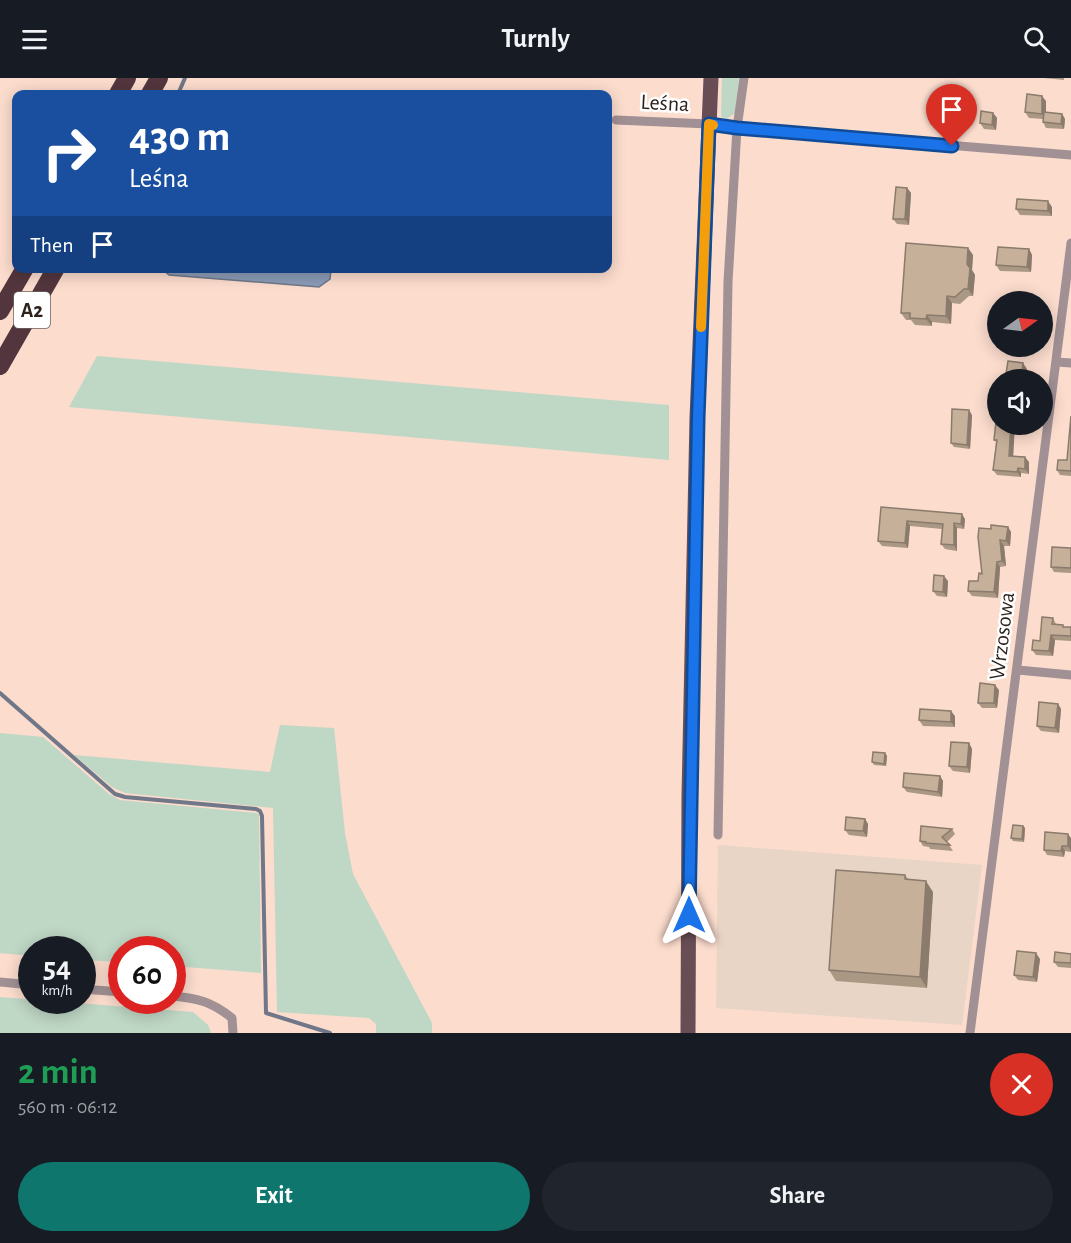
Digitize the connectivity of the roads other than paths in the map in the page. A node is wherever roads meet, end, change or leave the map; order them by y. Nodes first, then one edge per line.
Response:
1 (711, 78) edge
2 (744, 78) edge
3 (616, 120) dead end
4 (709, 124) junction
5 (737, 128) junction
6 (1071, 155) edge
7 (1071, 243) edge
8 (22, 273) edge
9 (53, 273) edge
10 (0, 311) edge
11 (1057, 362) junction
12 (1071, 363) edge
13 (0, 366) edge
14 (1018, 670) junction
15 (1071, 675) edge
16 (718, 835) dead end
17 (0, 982) edge
18 (18, 984) edge
19 (186, 997) edge
20 (233, 1033) edge
21 (688, 1033) edge
22 (970, 1033) edge

1 - 4 main road
2 - 5 street
3 - 4 street, Leśna
4 - 5 street, Leśna
4 - 21 main road
5 - 6 street, Leśna
5 - 16 street
7 - 11 street, Wrzosowa
8 - 10 highway, A2
9 - 13 highway, A2
11 - 12 street
11 - 14 street, Wrzosowa
14 - 15 street
14 - 22 street, Wrzosowa
17 - 18 street
19 - 20 street

